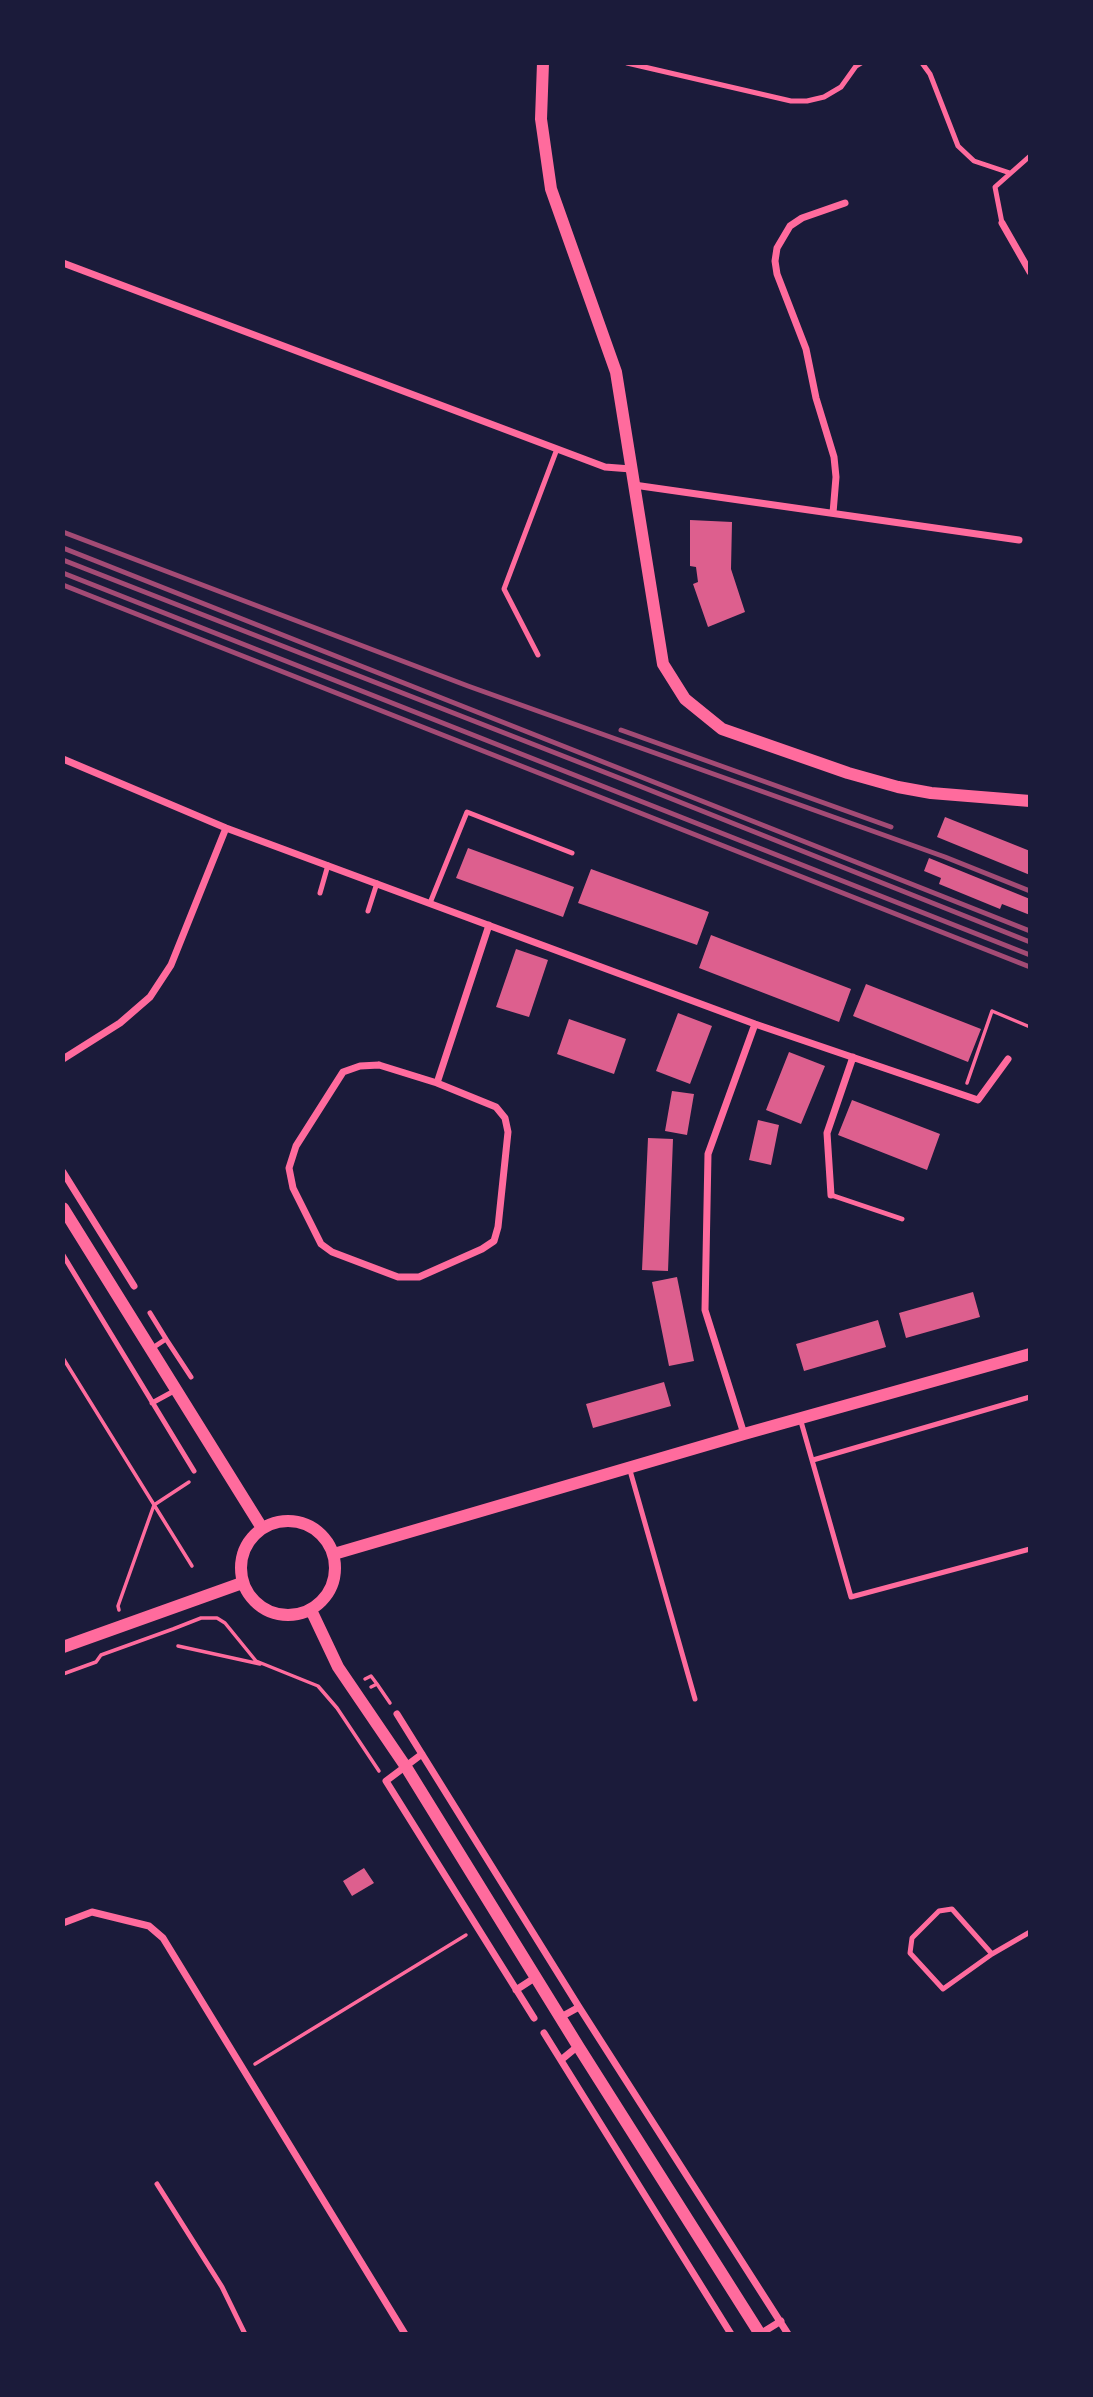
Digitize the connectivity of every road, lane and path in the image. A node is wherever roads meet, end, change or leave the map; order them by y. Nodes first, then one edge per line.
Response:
1 (543, 63) edge
2 (627, 63) edge
3 (861, 63) edge
4 (922, 63) edge
5 (1030, 156) edge
6 (1010, 173) junction
7 (845, 203) dead end
8 (1002, 223) joint
9 (63, 263) edge
10 (1030, 272) edge
11 (557, 449) junction
12 (631, 469) junction
13 (633, 485) junction
14 (833, 513) junction
15 (1019, 540) dead end
16 (538, 655) dead end
17 (63, 759) edge
18 (1030, 801) edge
19 (226, 828) junction
20 (572, 853) dead end
21 (328, 865) junction
22 (377, 883) junction
23 (320, 893) dead end
24 (430, 903) junction
25 (368, 911) dead end
26 (489, 925) junction
27 (755, 1024) junction
28 (1030, 1027) edge
29 (853, 1057) junction
30 (63, 1059) edge
31 (1008, 1059) dead end
32 (437, 1083) junction
33 (963, 1094) junction
34 (63, 1172) edge
35 (831, 1195) joint
36 (63, 1208) edge
37 (902, 1219) dead end
38 (63, 1255) edge
39 (122, 1266) junction
40 (106, 1276) junction
41 (134, 1286) dead end
42 (150, 1314) dead end
43 (166, 1339) junction
44 (151, 1349) junction
45 (1030, 1354) edge
46 (63, 1358) edge
47 (191, 1377) dead end
48 (176, 1390) junction
49 (1030, 1397) edge
50 (152, 1403) junction
51 (800, 1418) junction
52 (744, 1434) junction
53 (813, 1460) junction
54 (629, 1467) junction
55 (194, 1471) dead end
56 (195, 1479) dead end
57 (154, 1505) junction
58 (262, 1528) junction
59 (1030, 1549) edge
60 (334, 1554) junction
61 (192, 1566) dead end
62 (242, 1583) junction
63 (311, 1610) junction
64 (124, 1625) junction
65 (178, 1646) dead end
66 (63, 1647) edge
67 (262, 1664) junction
68 (63, 1674) edge
69 (365, 1679) dead end
70 (377, 1684) junction
71 (371, 1687) dead end
72 (695, 1699) dead end
73 (397, 1714) joint
74 (422, 1754) junction
75 (406, 1767) junction
76 (386, 1781) junction
77 (63, 1923) edge
78 (477, 1928) junction
79 (1030, 1932) edge
80 (992, 1954) junction
81 (536, 1977) junction
82 (516, 1990) junction
83 (579, 2007) junction
84 (561, 2017) junction
85 (534, 2018) dead end
86 (544, 2033) dead end
87 (578, 2046) junction
88 (561, 2060) junction
89 (244, 2071) junction
90 (157, 2184) dead end
91 (781, 2321) junction
92 (245, 2334) edge
93 (405, 2334) edge
94 (731, 2334) edge
95 (760, 2334) edge
96 (788, 2334) edge

1 - 12 street
2 - 3 lane
4 - 6 lane
5 - 6 lane
6 - 8 lane
7 - 14 street
8 - 10 street
9 - 11 street
11 - 12 street
11 - 16 lane
12 - 13 street
13 - 14 street
13 - 18 street
14 - 15 street
17 - 19 street
19 - 21 street
19 - 30 street
20 - 24 lane
21 - 22 street
21 - 23 lane
22 - 24 street
22 - 25 lane
24 - 26 street
26 - 27 street
26 - 32 street
27 - 29 street
27 - 52 street
28 - 33 path
29 - 33 street
29 - 35 street
31 - 33 street
32 - 32 street
34 - 39 street
35 - 37 lane
36 - 40 street
38 - 50 lane
39 - 40 street
39 - 41 street
40 - 44 street
42 - 43 lane
43 - 44 lane
43 - 47 lane
44 - 48 street
45 - 51 street
46 - 57 path
48 - 50 lane
48 - 58 street
49 - 53 lane
50 - 55 lane
51 - 52 street
51 - 53 lane
52 - 54 street
53 - 59 lane
54 - 60 street
54 - 72 lane
56 - 57 path
57 - 61 path
57 - 64 path
58 - 60 street
58 - 62 street
60 - 63 street
62 - 63 street
62 - 64 street
63 - 75 street
64 - 66 street
65 - 67 path
67 - 68 path
67 - 76 path
69 - 70 path
70 - 71 path
70 - 73 path
73 - 74 street
74 - 75 street
74 - 83 street
75 - 76 street
75 - 81 street
76 - 78 street
77 - 89 street
78 - 82 street
78 - 89 path
79 - 80 lane
80 - 80 lane
81 - 82 street
81 - 84 street
82 - 85 street
83 - 84 street
83 - 91 street
84 - 87 street
86 - 88 street
87 - 88 street
87 - 95 street
88 - 94 street
89 - 93 street
90 - 92 lane
91 - 95 street
91 - 96 street

